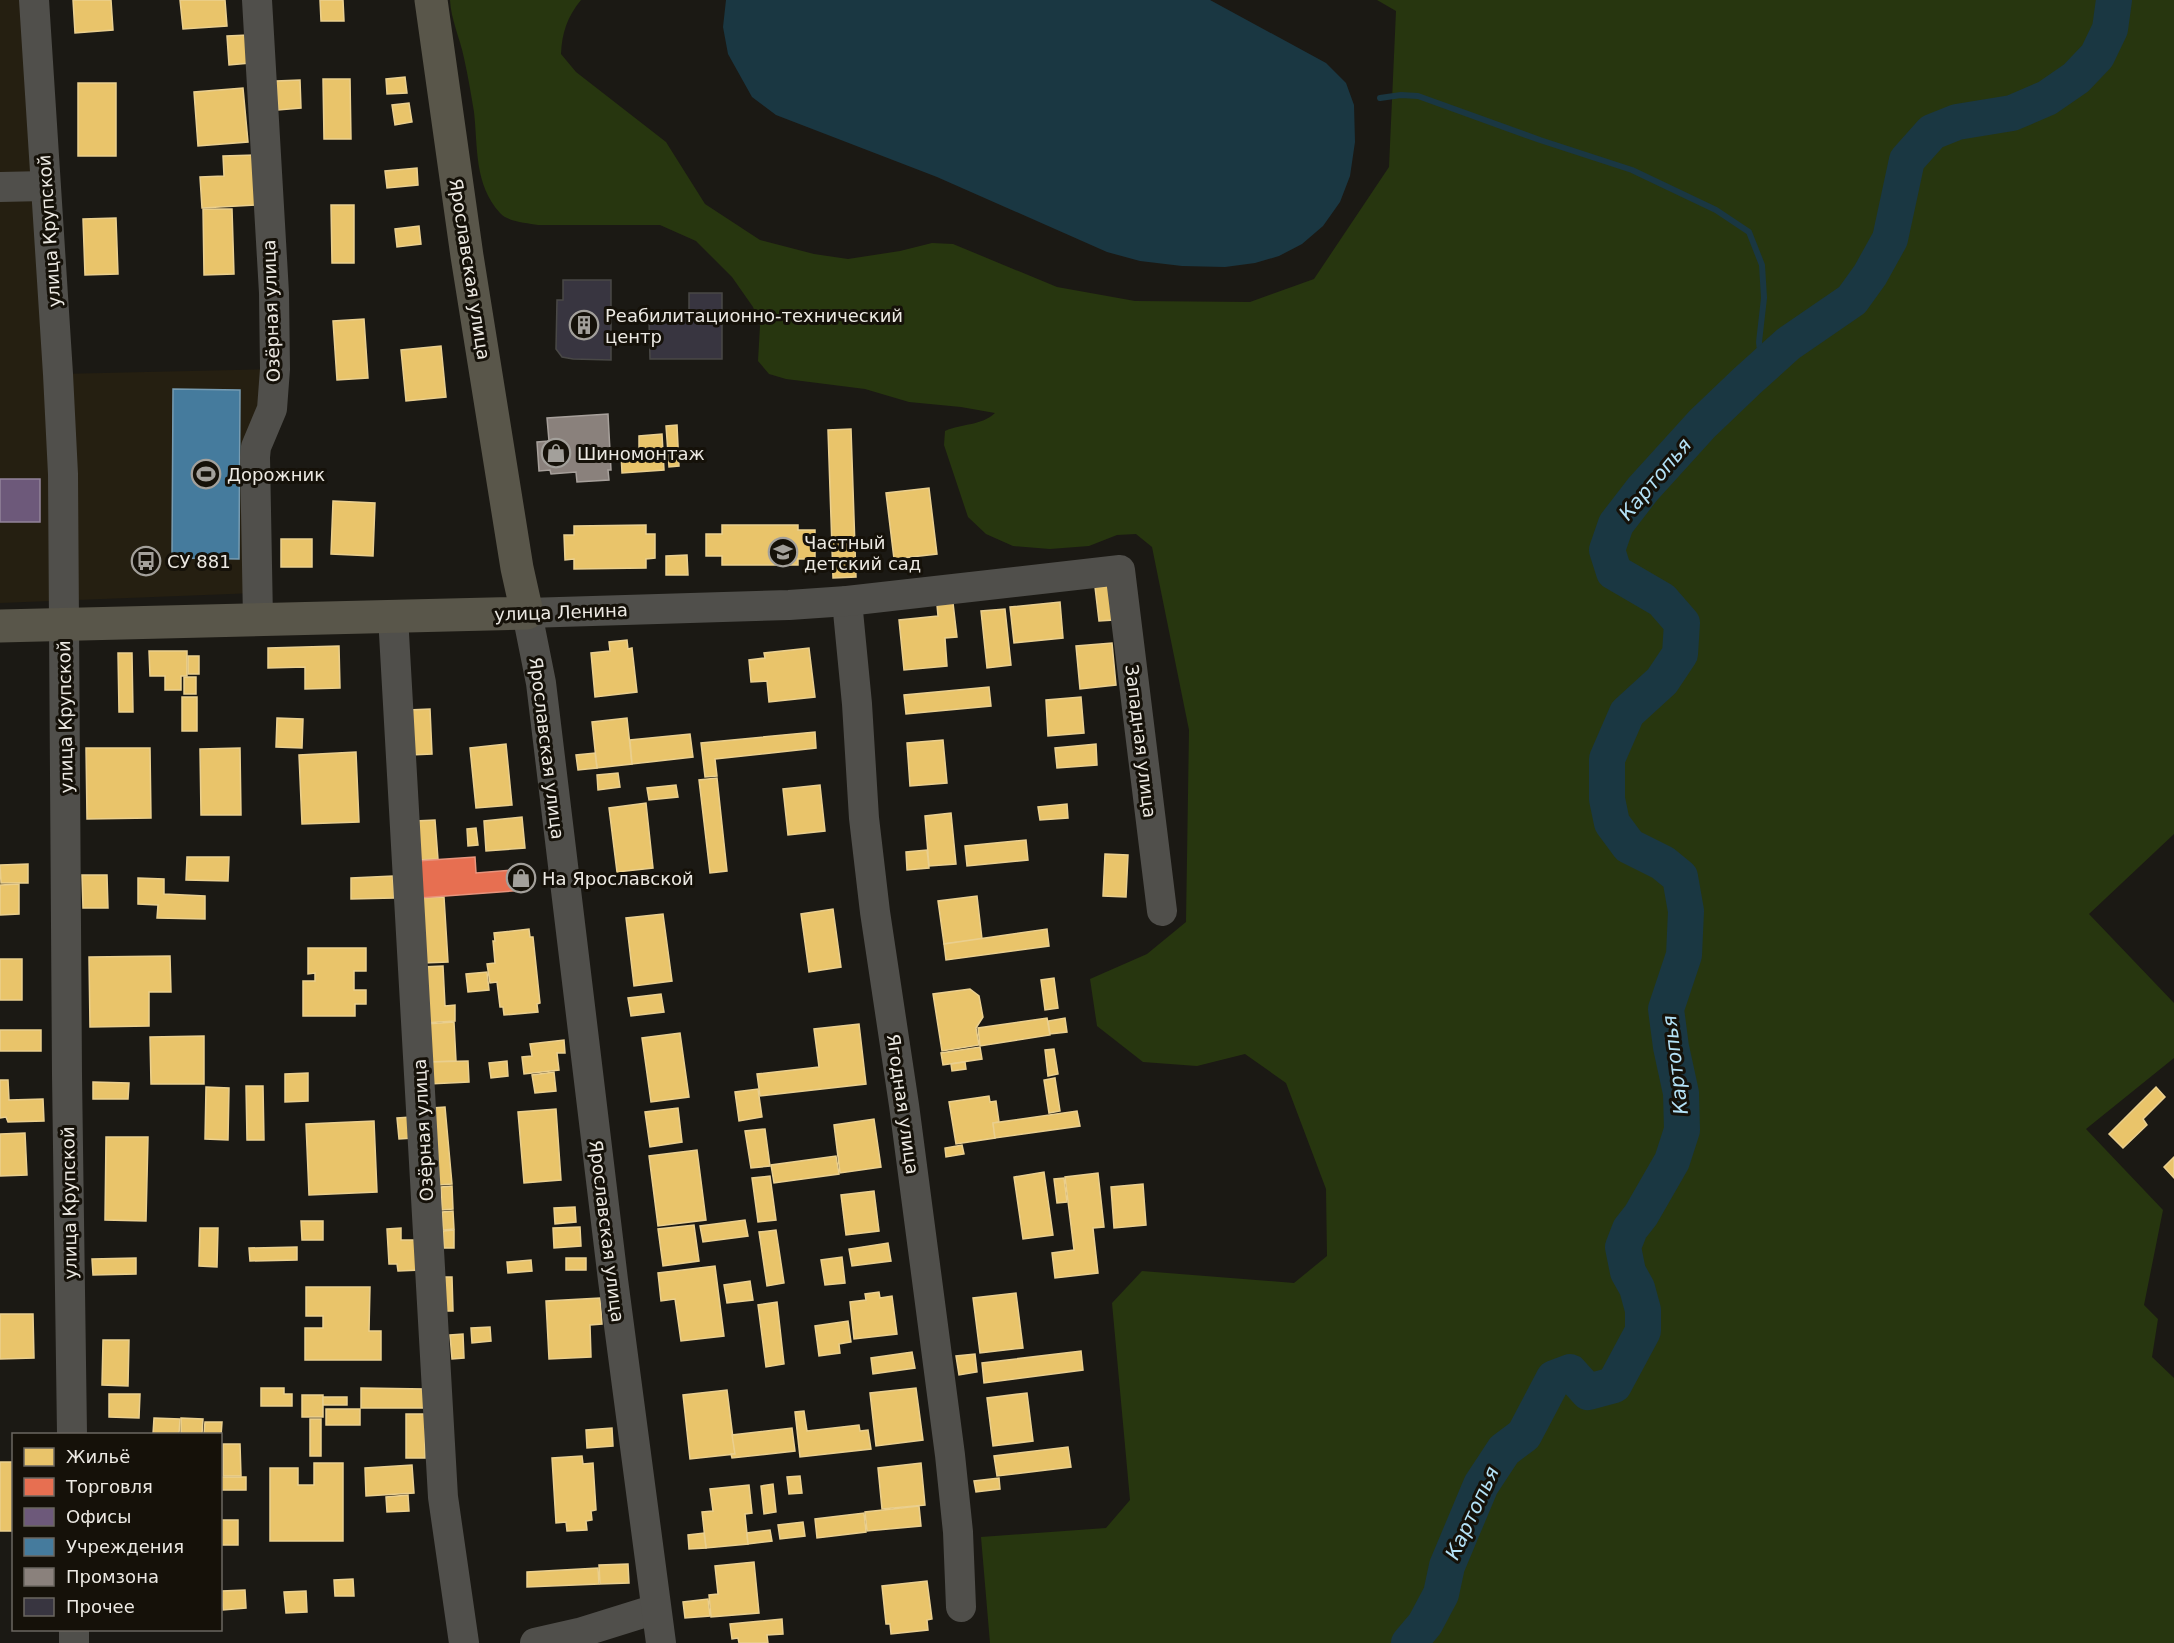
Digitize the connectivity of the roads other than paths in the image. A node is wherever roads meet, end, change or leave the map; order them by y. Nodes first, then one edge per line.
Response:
1 (34, 0) edge
2 (257, 0) edge
3 (431, 0) edge
4 (45, 186) junction
5 (0, 187) edge
6 (1120, 570) joint
7 (847, 601) junction
8 (527, 613) junction
9 (393, 616) junction
10 (258, 619) junction
11 (64, 624) junction
12 (0, 626) edge
13 (1162, 911) dead end
14 (72, 1433) edge
15 (961, 1607) dead end
16 (656, 1609) junction
17 (464, 1643) edge
18 (535, 1643) edge
19 (661, 1643) edge

1 - 4 street, улица Крупской
2 - 10 street, Озёрная улица
3 - 8 main road, Ярославская улица
4 - 5 street
4 - 11 street, улица Крупской
6 - 7 street, улица Ленина
6 - 13 street, Западная улица
7 - 8 street, улица Ленина
7 - 15 street, Ягодная улица
8 - 9 main road, улица Ленина
8 - 16 street, Ярославская улица
9 - 10 main road, улица Ленина
9 - 17 street, Озёрная улица
10 - 11 main road, улица Ленина
11 - 12 main road, улица Ленина
11 - 14 street, улица Крупской
16 - 18 street
16 - 19 street, Ярославская улица

